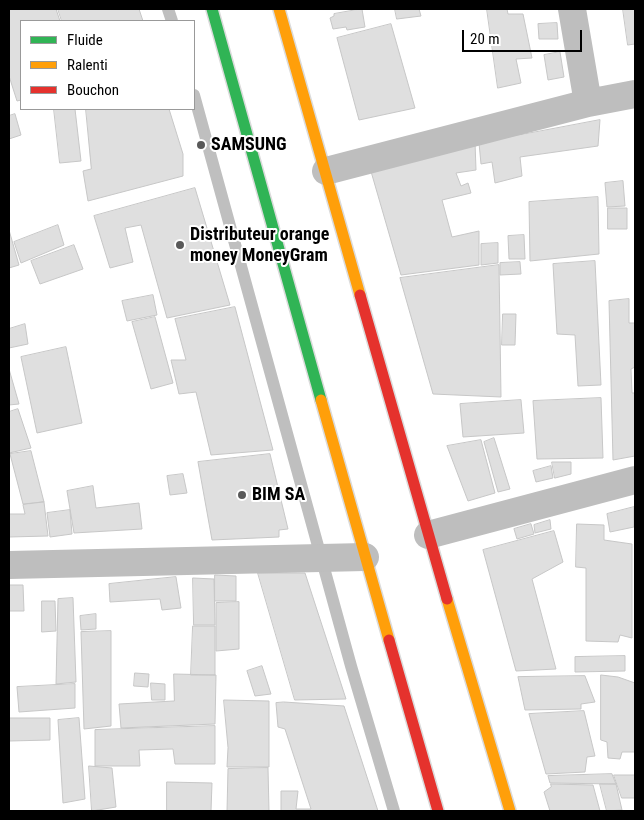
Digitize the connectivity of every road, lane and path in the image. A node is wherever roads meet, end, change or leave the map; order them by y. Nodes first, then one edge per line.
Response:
1 (212, 9) edge
2 (279, 9) edge
3 (572, 9) edge
4 (635, 94) edge
5 (588, 104) junction
6 (326, 171) junction
7 (635, 480) edge
8 (428, 535) junction
9 (365, 557) junction
10 (9, 565) edge
11 (438, 811) edge
12 (510, 811) edge

1 - 9 main road
2 - 6 main road
3 - 5 street
4 - 5 street
5 - 6 street
6 - 8 main road
7 - 8 street
8 - 12 main road
9 - 10 street
9 - 11 main road

